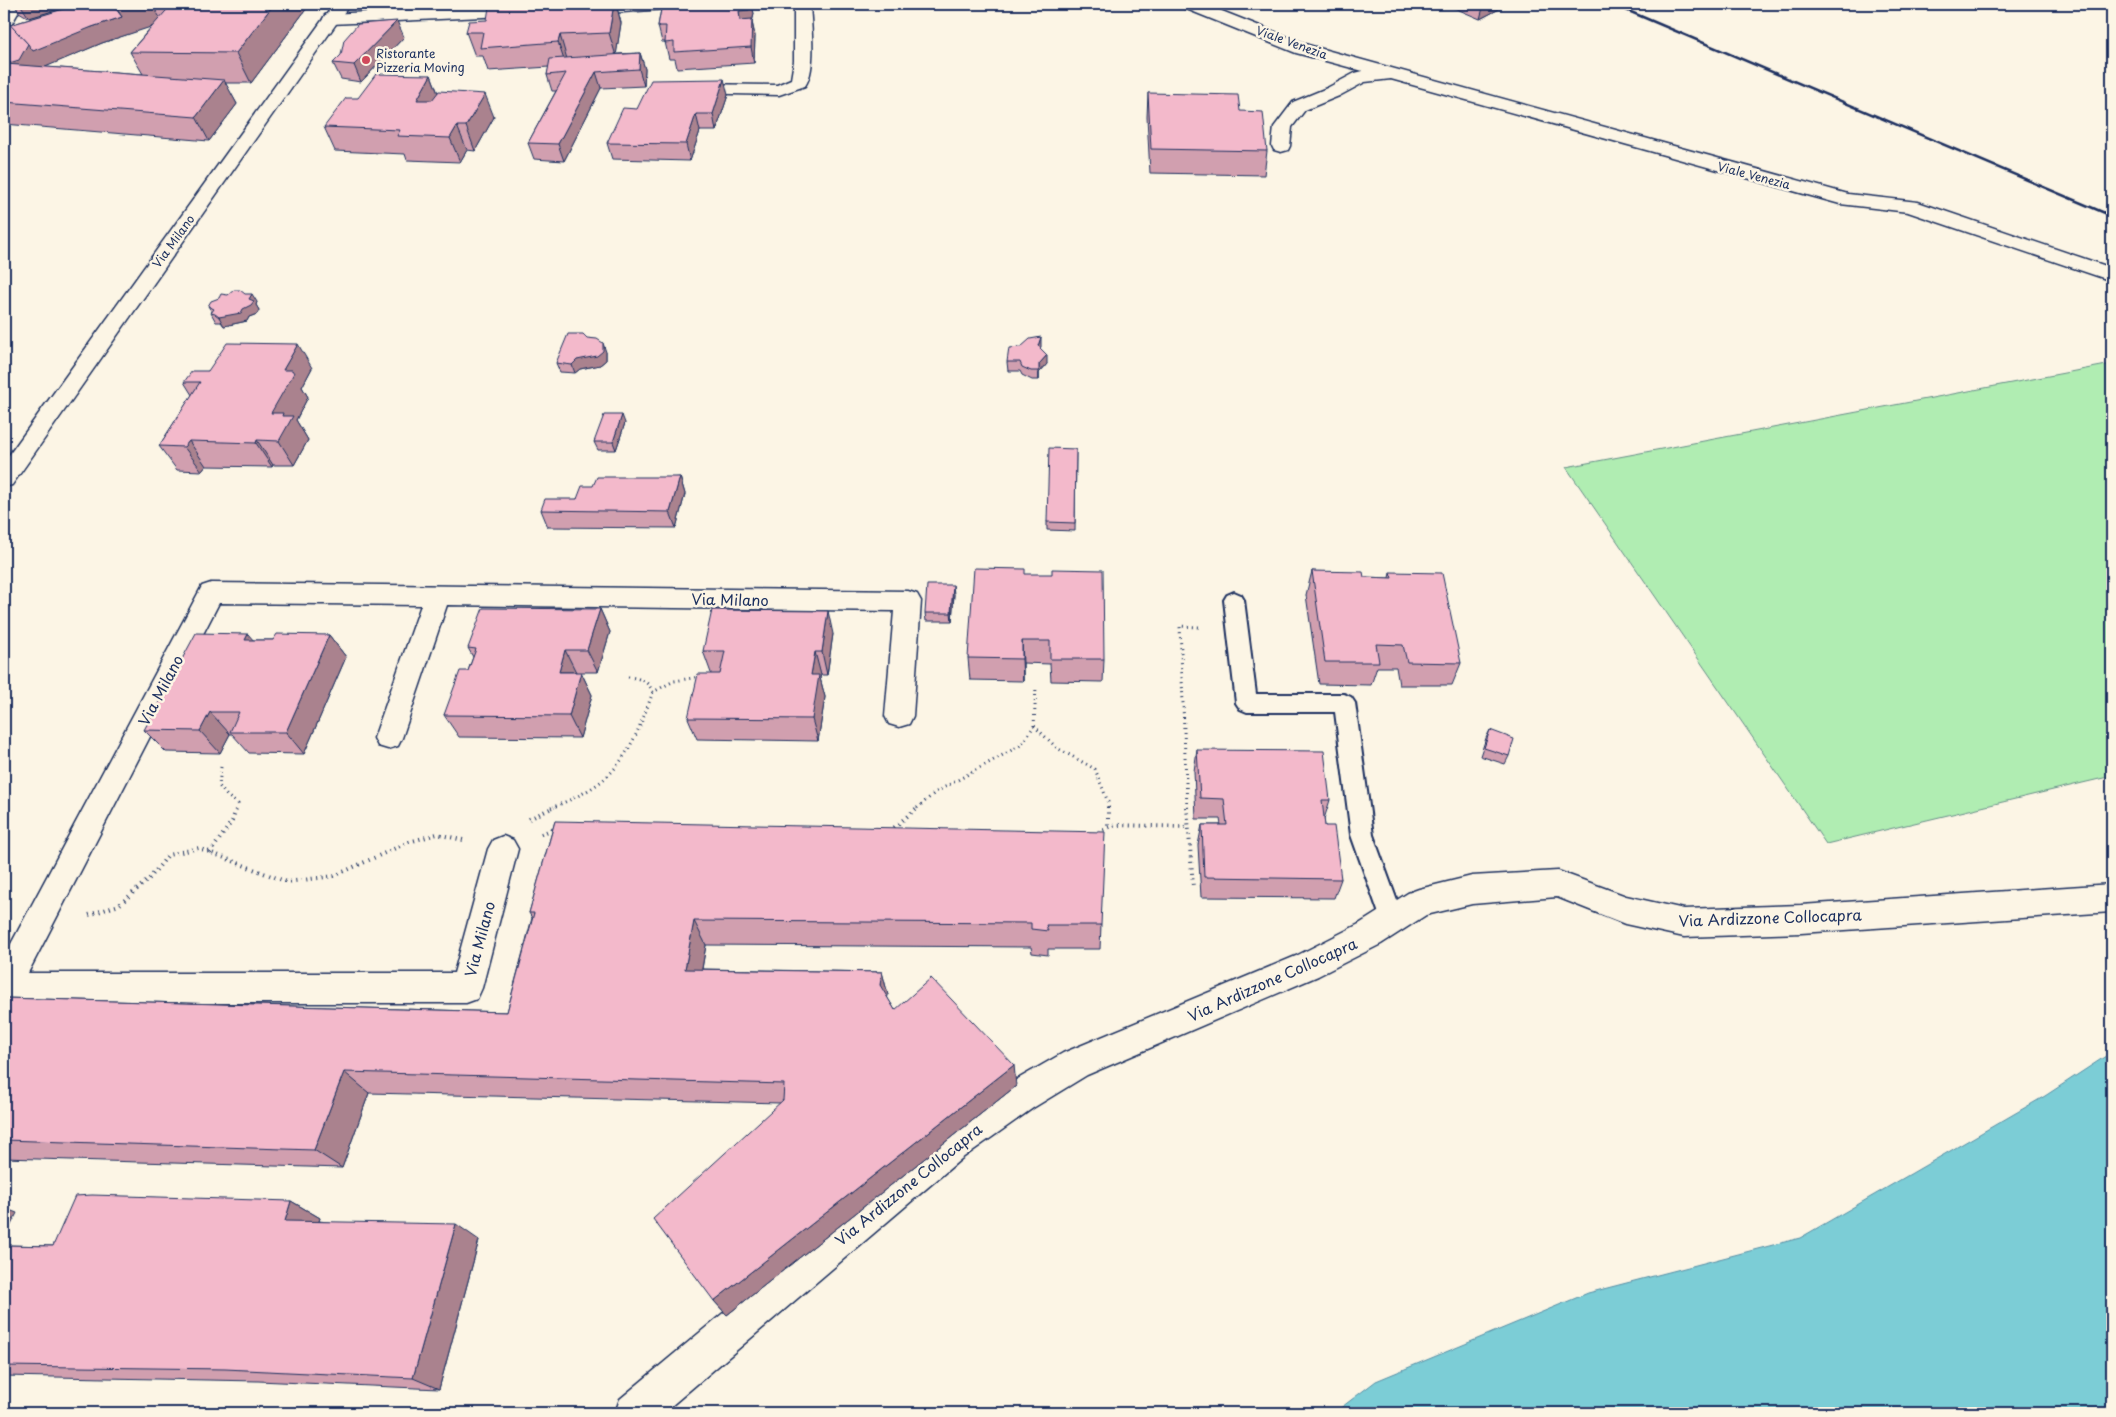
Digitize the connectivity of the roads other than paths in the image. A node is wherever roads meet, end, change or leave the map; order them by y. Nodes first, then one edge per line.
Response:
1 (16, 4) edge
2 (444, 4) edge
3 (666, 4) edge
4 (802, 4) edge
5 (1190, 4) edge
6 (539, 10) edge
7 (568, 10) edge
8 (337, 12) edge
9 (424, 14) junction
10 (7, 32) edge
11 (1395, 75) junction
12 (674, 89) edge
13 (1282, 146) dead end
14 (2112, 276) edge
15 (4, 478) edge
16 (437, 596) junction
17 (1234, 600) dead end
18 (899, 716) dead end
19 (388, 738) dead end
20 (503, 849) road end
21 (2112, 898) edge
22 (1392, 920) junction
23 (4, 988) edge
24 (634, 1413) edge

1 - 10 street
2 - 9 street
3 - 7 street
4 - 12 street
5 - 11 street, Viale Venezia
6 - 9 street
8 - 9 street
8 - 15 street, Via Milano
11 - 13 street, Viale Venezia
11 - 14 street, Viale Venezia
16 - 18 street, Via Milano
16 - 19 street
16 - 23 street, Via Milano
17 - 22 lane
20 - 23 street, Via Milano
21 - 22 street, Via Ardizzone Collocapra
22 - 24 street, Via Ardizzone Collocapra

